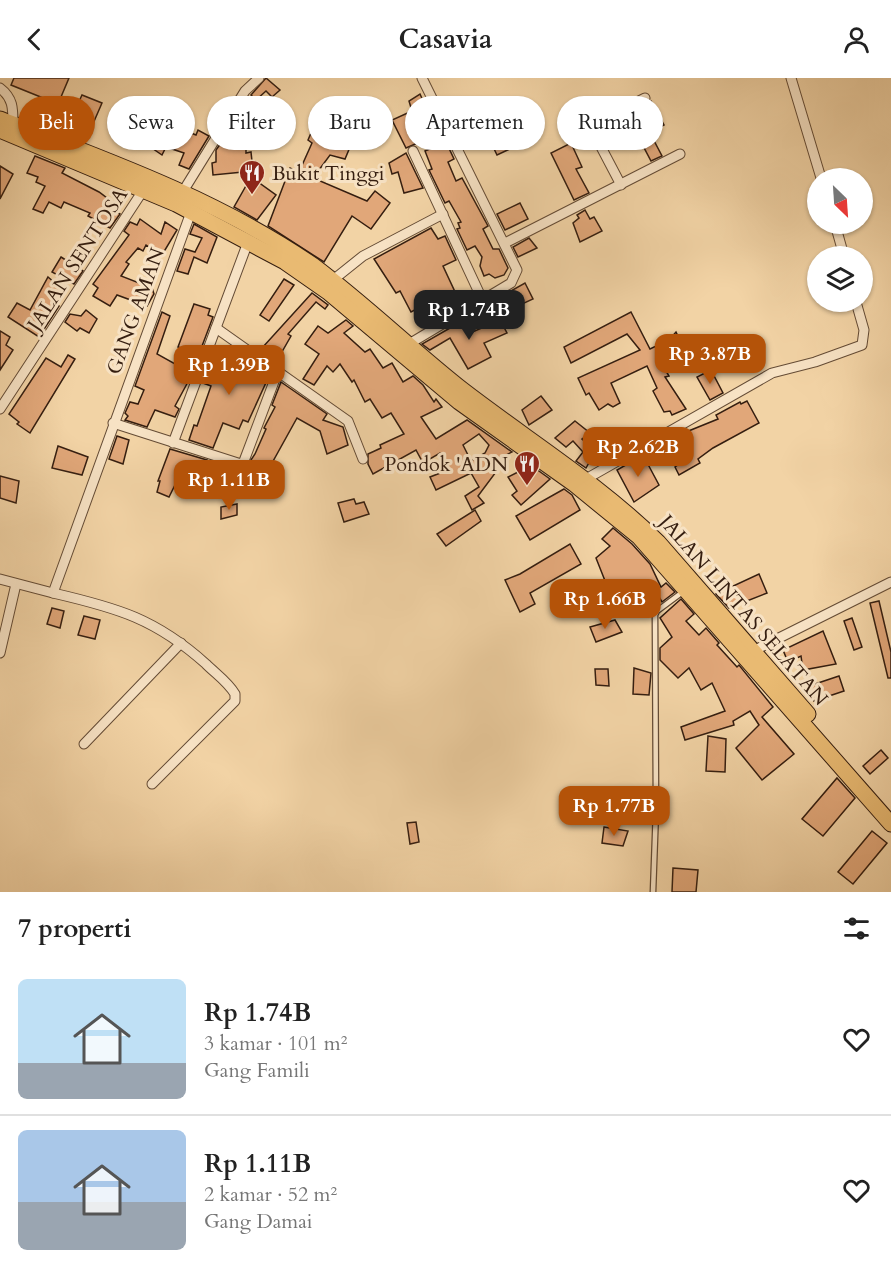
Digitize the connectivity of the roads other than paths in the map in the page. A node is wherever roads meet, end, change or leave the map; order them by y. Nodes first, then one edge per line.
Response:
1 (259, 78) edge
2 (422, 78) edge
3 (791, 78) edge
4 (0, 88) edge
5 (4, 124) edge
6 (18, 130) edge
7 (60, 150) edge
8 (67, 150) edge
9 (603, 150) edge
10 (413, 151) dead end
11 (680, 154) dead end
12 (818, 168) edge
13 (621, 185) junction
14 (144, 189) junction
15 (182, 193) junction
16 (191, 212) junction
17 (443, 213) junction
18 (248, 242) junction
19 (506, 243) junction
20 (333, 280) junction
21 (482, 299) junction
22 (859, 312) edge
23 (216, 328) junction
24 (408, 344) junction
25 (278, 370) junction
26 (0, 409) edge
27 (113, 423) junction
28 (500, 424) junction
29 (173, 443) junction
30 (363, 459) dead end
31 (586, 479) junction
32 (0, 579) edge
33 (891, 582) edge
34 (16, 584) junction
35 (685, 590) junction
36 (53, 593) junction
37 (181, 643) junction
38 (753, 651) junction
39 (0, 653) edge
40 (84, 744) dead end
41 (152, 784) dead end
42 (891, 811) edge
43 (891, 824) edge
44 (653, 892) edge

1 - 15 street
2 - 19 street
3 - 12 street
4 - 5 street
5 - 6 highway, JALAN LINTAS SELATAN
7 - 14 highway, JALAN LINTAS SELATAN
8 - 15 highway, JALAN LINTAS SELATAN
9 - 13 street
10 - 17 street
11 - 13 street
13 - 19 street
14 - 16 highway, JALAN LINTAS SELATAN
14 - 26 street, JALAN SENTOSA
15 - 20 highway, JALAN LINTAS SELATAN
16 - 18 highway, JALAN LINTAS SELATAN
16 - 27 street, GANG AMAN
17 - 20 street
17 - 21 street
18 - 23 street
18 - 28 highway, JALAN LINTAS SELATAN
19 - 21 street
20 - 24 highway, JALAN LINTAS SELATAN
21 - 24 street
22 - 31 street
23 - 25 street
23 - 29 street
24 - 28 highway, JALAN LINTAS SELATAN
25 - 29 street
25 - 30 street
27 - 29 street
27 - 36 street, GANG AMAN
28 - 31 highway, JALAN LINTAS SELATAN
28 - 35 highway, JALAN LINTAS SELATAN
31 - 38 highway, JALAN LINTAS SELATAN
32 - 34 street
33 - 38 street
34 - 36 street
34 - 39 street
35 - 43 highway, JALAN LINTAS SELATAN
35 - 44 lane
36 - 37 street
37 - 40 street
37 - 41 street
38 - 42 highway, JALAN LINTAS SELATAN

